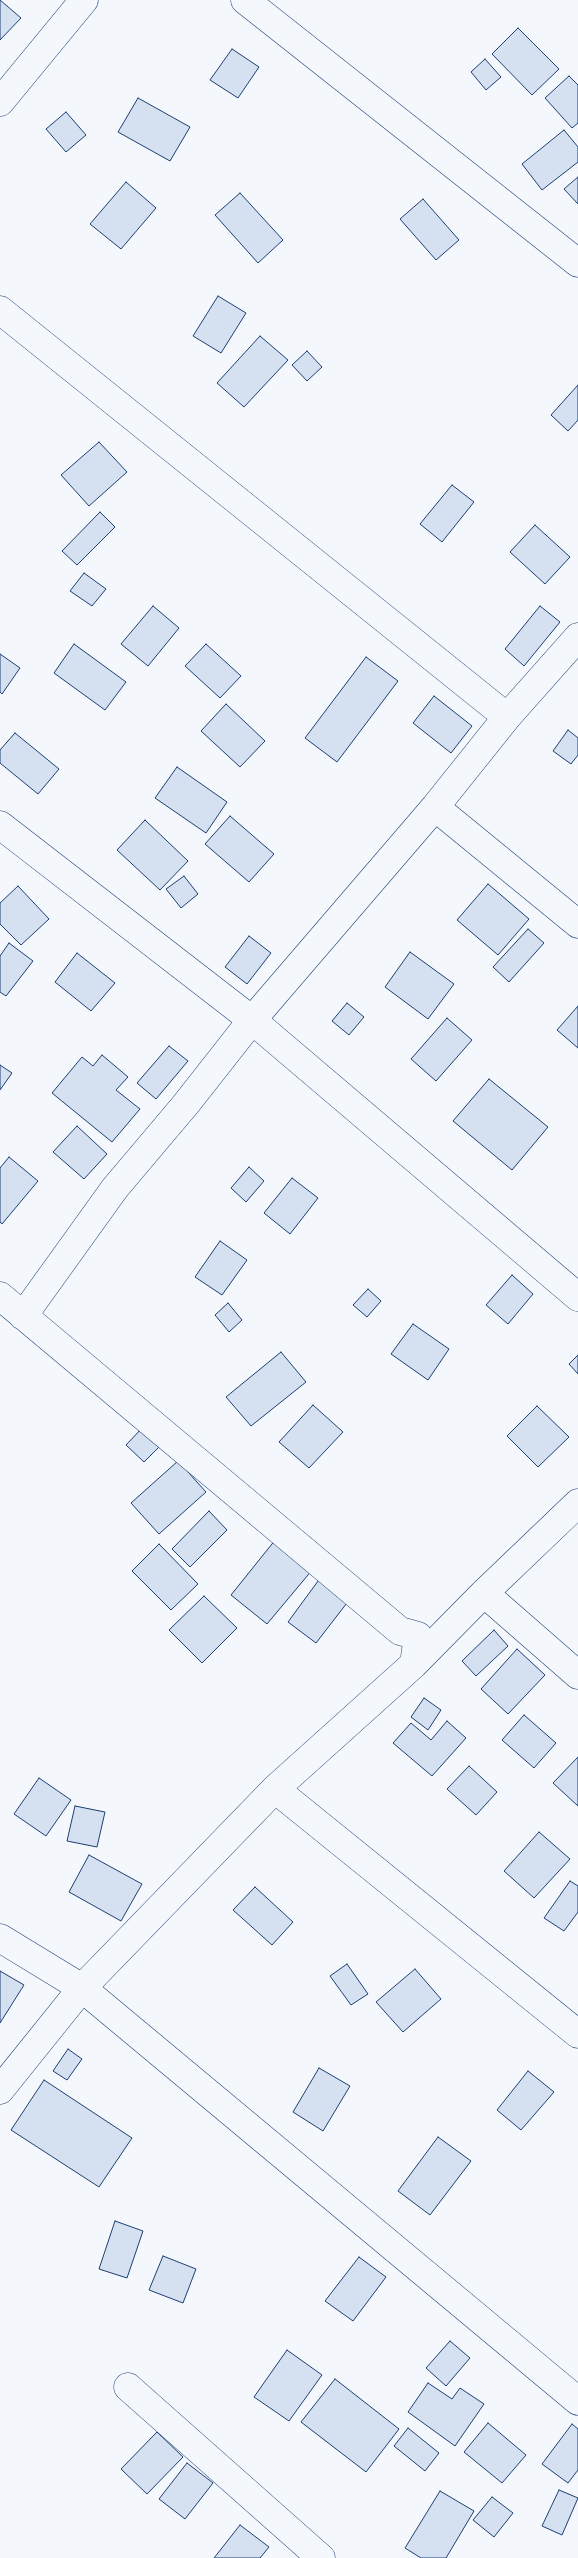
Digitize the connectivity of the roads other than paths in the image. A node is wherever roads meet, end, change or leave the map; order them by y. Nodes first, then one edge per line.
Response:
1 (84, 0) edge
2 (245, 0) edge
3 (0, 102) edge
4 (578, 263) edge
5 (0, 310) edge
6 (578, 637) edge
7 (507, 717) junction
8 (435, 807) junction
9 (0, 825) edge
10 (578, 924) edge
11 (252, 1020) junction
12 (0, 1296) edge
13 (578, 1297) edge
14 (23, 1316) junction
15 (578, 1503) edge
16 (484, 1593) junction
17 (414, 1664) junction
18 (578, 1675) edge
19 (275, 1789) junction
20 (0, 1938) edge
21 (82, 1988) junction
22 (578, 2034) edge
23 (0, 2090) edge
24 (128, 2387) dead end
25 (578, 2401) edge
26 (321, 2558) edge

1 - 3 street
2 - 4 street
5 - 7 street
6 - 7 street
7 - 8 street
8 - 10 street
8 - 11 street
9 - 11 street
11 - 13 street
11 - 14 street
12 - 14 street
14 - 17 street
15 - 16 street
16 - 17 street
16 - 18 street
17 - 19 street
19 - 21 street
19 - 22 street
20 - 21 street
21 - 23 street
21 - 25 street
24 - 26 street

